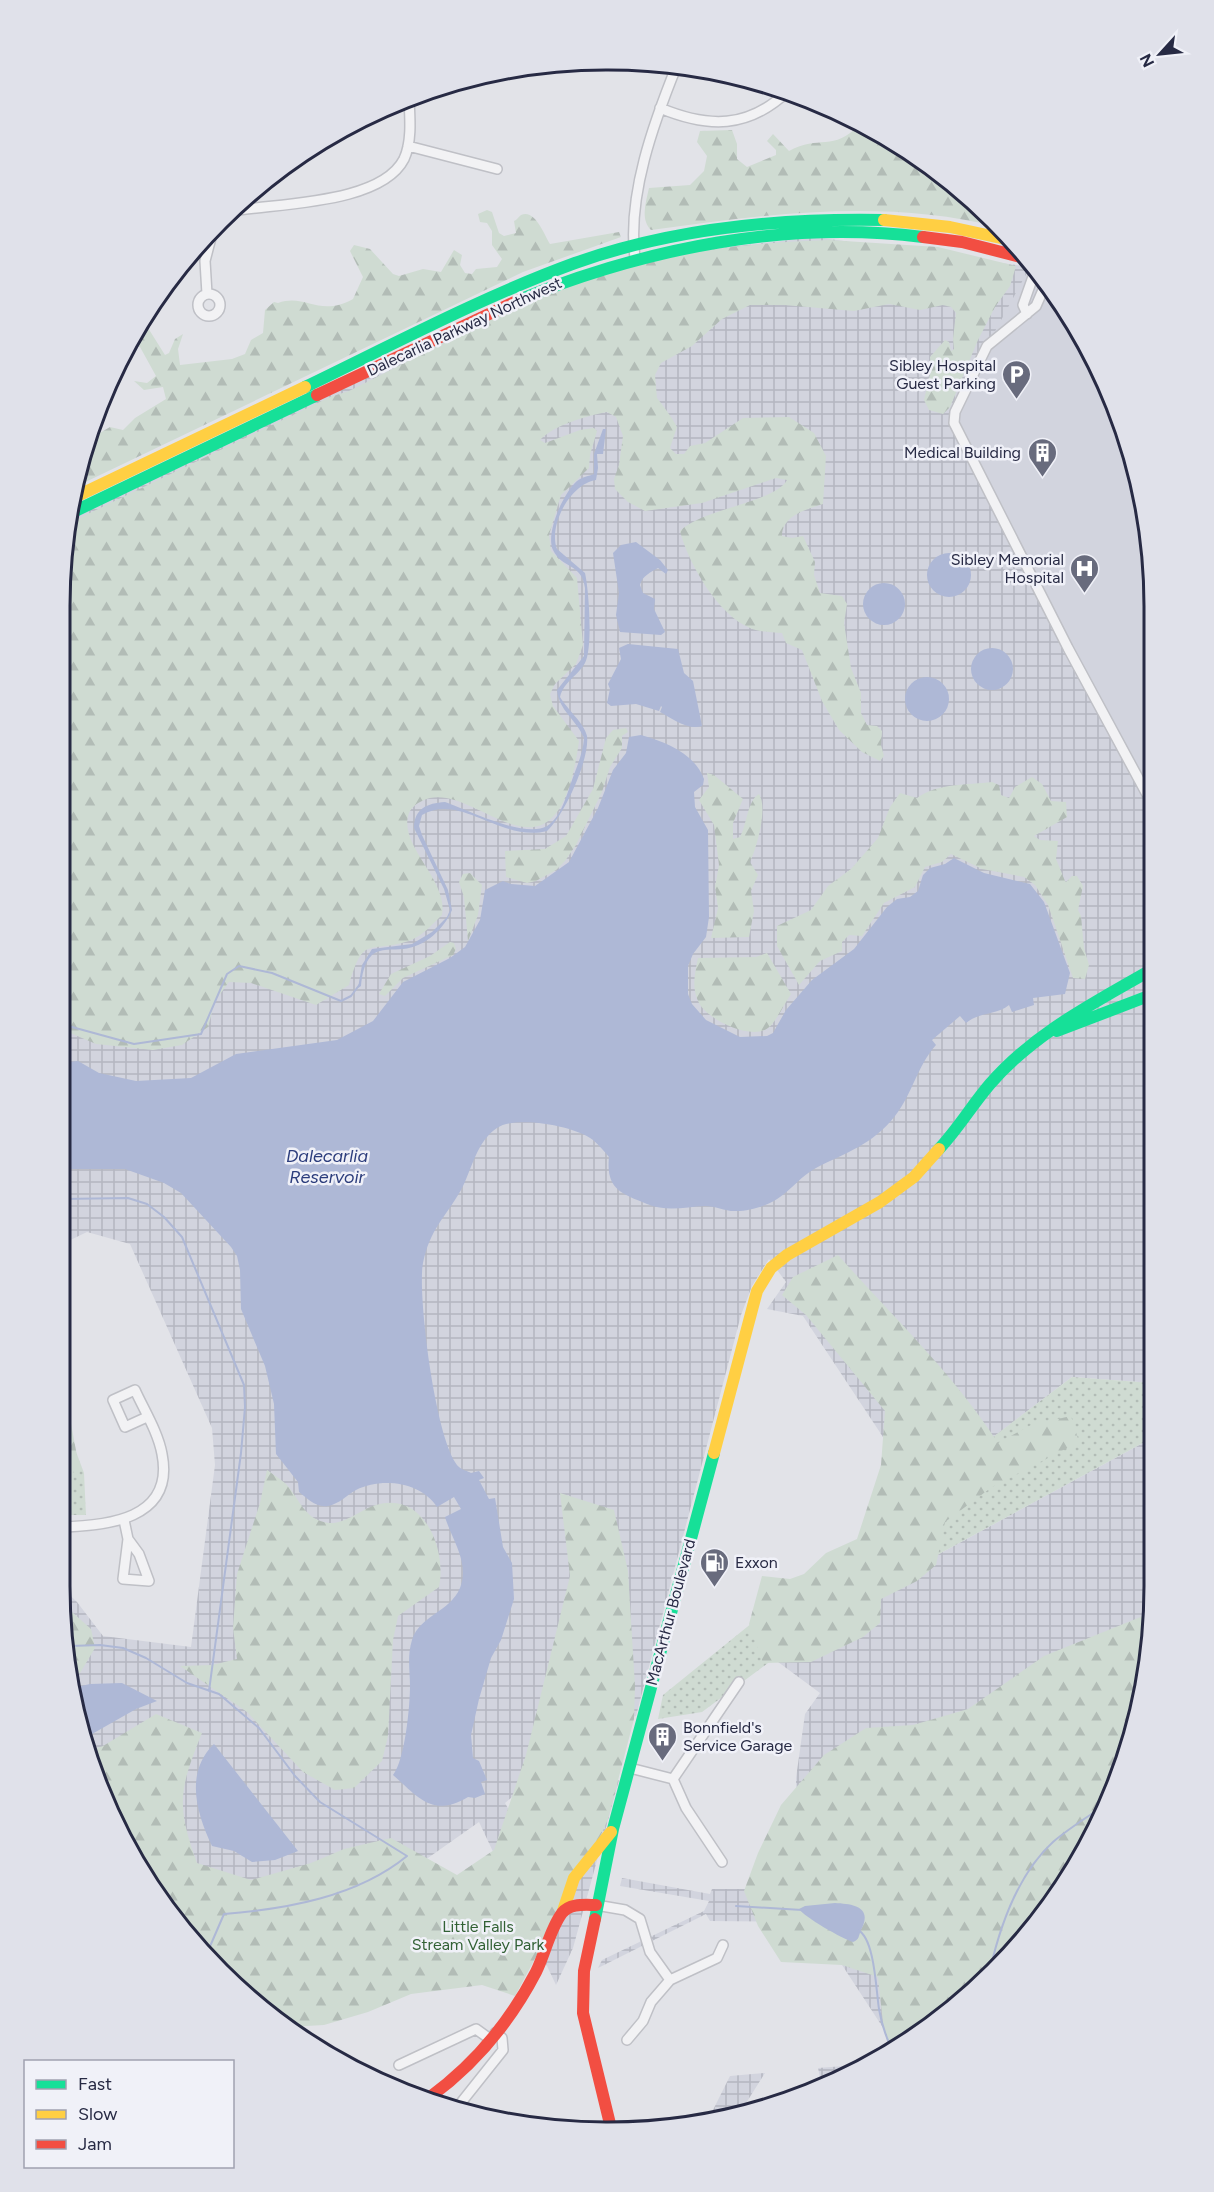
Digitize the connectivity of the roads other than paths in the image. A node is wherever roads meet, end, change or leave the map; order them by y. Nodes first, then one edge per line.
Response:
1 (673, 75) edge
2 (778, 99) edge
3 (660, 108) junction
4 (409, 109) edge
5 (408, 146) junction
6 (497, 170) dead end
7 (248, 209) edge
8 (995, 237) edge
9 (208, 249) edge
10 (634, 251) junction
11 (1012, 255) edge
12 (1032, 279) edge
13 (1042, 293) edge
14 (207, 294) dead end
15 (1027, 314) junction
16 (83, 493) edge
17 (80, 509) edge
18 (1144, 788) edge
19 (1144, 974) edge
20 (1144, 999) edge
21 (1050, 1034) junction
22 (147, 1417) dead end
23 (124, 1520) junction
24 (70, 1526) edge
25 (128, 1539) junction
26 (739, 1682) dead end
27 (630, 1768) junction
28 (673, 1779) junction
29 (612, 1831) junction
30 (722, 1862) dead end
31 (596, 1905) junction
32 (563, 1911) junction
33 (723, 1945) dead end
34 (670, 1980) junction
35 (493, 2036) junction
36 (627, 2040) dead end
37 (399, 2065) dead end
38 (435, 2093) edge
39 (462, 2101) edge
40 (609, 2122) edge

1 - 3 street
2 - 3 street
3 - 10 street
4 - 5 street
5 - 6 street
5 - 7 street
8 - 10 main road, Dalecarlia Parkway Northwest
9 - 14 street
10 - 11 main road, Dalecarlia Parkway Northwest
10 - 16 main road, Dalecarlia Parkway Northwest
10 - 17 main road, Dalecarlia Parkway Northwest
12 - 15 street
13 - 15 street
15 - 18 street
19 - 21 main road
20 - 21 main road
21 - 27 main road, MacArthur Boulevard
22 - 23 street
23 - 24 street
23 - 25 street
25 - 25 street
26 - 28 street
27 - 28 street
27 - 29 main road, MacArthur Boulevard
28 - 30 street
29 - 31 main road, MacArthur Boulevard
29 - 32 main road
31 - 32 main road
31 - 34 street
31 - 40 main road, MacArthur Boulevard
32 - 35 main road
33 - 34 street
34 - 36 street
35 - 37 street
35 - 38 main road
35 - 39 street

